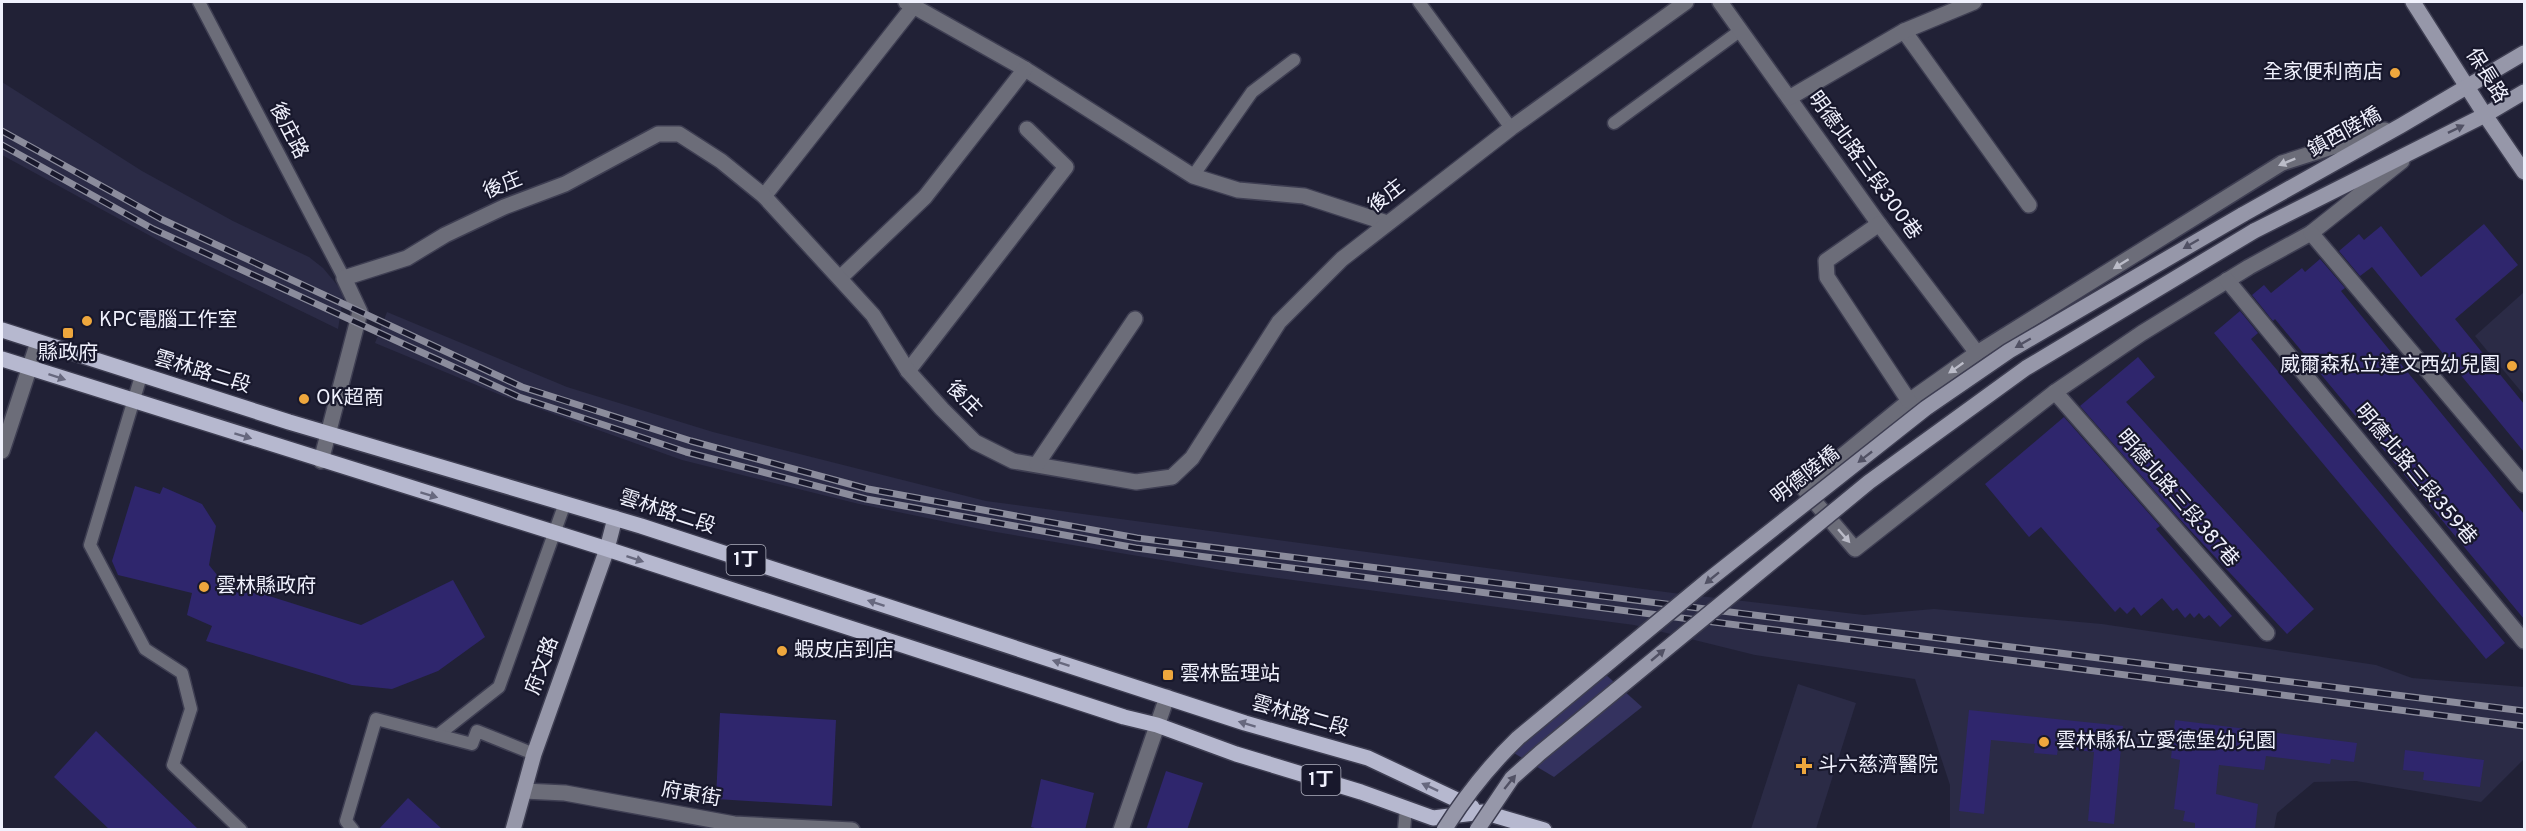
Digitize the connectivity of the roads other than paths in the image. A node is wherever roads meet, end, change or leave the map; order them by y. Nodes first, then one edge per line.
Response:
1 (199, 2) edge
2 (1419, 2) edge
3 (1686, 2) edge
4 (1720, 2) edge
5 (1974, 2) edge
6 (2413, 2) edge
7 (909, 4) edge
8 (1741, 30) junction
9 (1904, 31) junction
10 (2524, 53) edge
11 (1294, 60) dead end
12 (1025, 69) junction
13 (2468, 85) junction
14 (2524, 92) edge
15 (1789, 98) junction
16 (2485, 115) junction
17 (1614, 123) dead end
18 (2402, 125) junction
19 (1511, 128) junction
20 (1027, 129) dead end
21 (2419, 147) junction
22 (2524, 172) edge
23 (1193, 176) junction
24 (764, 196) junction
25 (2029, 205) dead end
26 (2242, 215) joint
27 (1387, 223) junction
28 (1880, 224) junction
29 (2311, 233) junction
30 (344, 278) junction
31 (840, 278) junction
32 (2227, 280) junction
33 (1135, 319) dead end
34 (2, 330) edge
35 (39, 342) junction
36 (1977, 353) junction
37 (2, 359) edge
38 (30, 368) junction
39 (908, 371) junction
40 (141, 376) junction
41 (2055, 392) junction
42 (131, 401) junction
43 (1909, 401) junction
44 (329, 435) junction
45 (2, 451) edge
46 (321, 461) junction
47 (1037, 464) junction
48 (2524, 485) edge
49 (564, 503) junction
50 (615, 518) junction
51 (554, 534) junction
52 (607, 549) junction
53 (2267, 633) dead end
54 (2524, 641) edge
55 (1167, 697) junction
56 (1157, 725) junction
57 (438, 735) junction
58 (534, 754) junction
59 (524, 791) junction
60 (1406, 808) junction
61 (1483, 812) junction
62 (733, 826) edge
63 (242, 830) edge
64 (353, 830) edge
65 (513, 830) edge
66 (852, 830) edge
67 (1121, 830) edge
68 (1404, 830) edge
69 (1444, 830) edge
70 (1477, 830) edge
71 (1483, 830) edge
72 (1544, 830) edge

1 - 30 lane, 後庄路
2 - 19 lane
3 - 19 street, 後庄
4 - 8 street, 明德北路三段300巷
5 - 9 street
6 - 13 main road, 保長路
7 - 12 street
7 - 24 street
8 - 15 street, 明德北路三段300巷
8 - 17 lane
9 - 15 street
9 - 25 street
10 - 13 main road, 鎮西陸橋
11 - 23 lane
12 - 23 street
12 - 31 street
13 - 16 main road, 保長路
13 - 18 main road, 鎮西陸橋
14 - 16 main road
15 - 28 street, 明德北路三段300巷
21 -> 16 main road
16 - 22 main road, 保長路
18 - 26 main road, 鎮西陸橋
18 -> 36 street
19 - 27 street, 後庄
20 - 39 street
21 - 29 street
70 -> 21 main road, bridge
23 - 27 street
24 - 30 street, 後庄
24 - 31 street, 後庄
26 -> 69 main road, 明德陸橋, bridge
27 - 47 street, 後庄
28 - 36 street, 明德北路三段300巷
28 - 43 street
29 - 32 street
29 - 48 street
30 - 44 street
31 - 39 street, 後庄
32 - 41 street
32 - 54 street, 明德北路三段359巷
33 - 47 street
34 - 35 main road, 雲林路二段 / 1丁
35 - 38 street
35 - 40 main road, 雲林路二段 / 1丁
36 -> 43 street
37 - 38 main road, 雲林路二段 / 1丁
38 -> 42 main road, 雲林路二段 / 1丁
38 - 45 street
39 - 47 street, 後庄
40 - 42 lane
40 - 44 main road, 雲林路二段 / 1丁
43 -> 41 street
41 - 53 street, 明德北路三段387巷
42 -> 46 main road, 雲林路二段 / 1丁
42 - 63 lane
44 - 46 street
44 - 49 main road, 雲林路二段 / 1丁
46 -> 51 main road, 雲林路二段 / 1丁
49 - 50 main road, 雲林路二段 / 1丁
49 - 51 lane
50 - 52 main road, 府文路
55 -> 50 main road, 雲林路二段 / 1丁
51 - 52 main road, 雲林路二段 / 1丁
51 - 57 lane
52 -> 56 main road, 雲林路二段 / 1丁
52 - 58 main road, 府文路
55 - 56 street
61 -> 55 main road, 雲林路二段 / 1丁
56 - 60 main road, 雲林路二段 / 1丁
56 - 67 street
57 - 58 lane
57 - 64 lane
58 - 59 main road, 府文路
59 - 62 street, 府東街
59 - 65 main road, 府文路
60 - 61 main road, 雲林路二段 / 1丁
60 - 68 lane
61 - 71 lane
61 - 72 main road, 雲林路二段 / 1丁
62 - 66 street, 府東街

